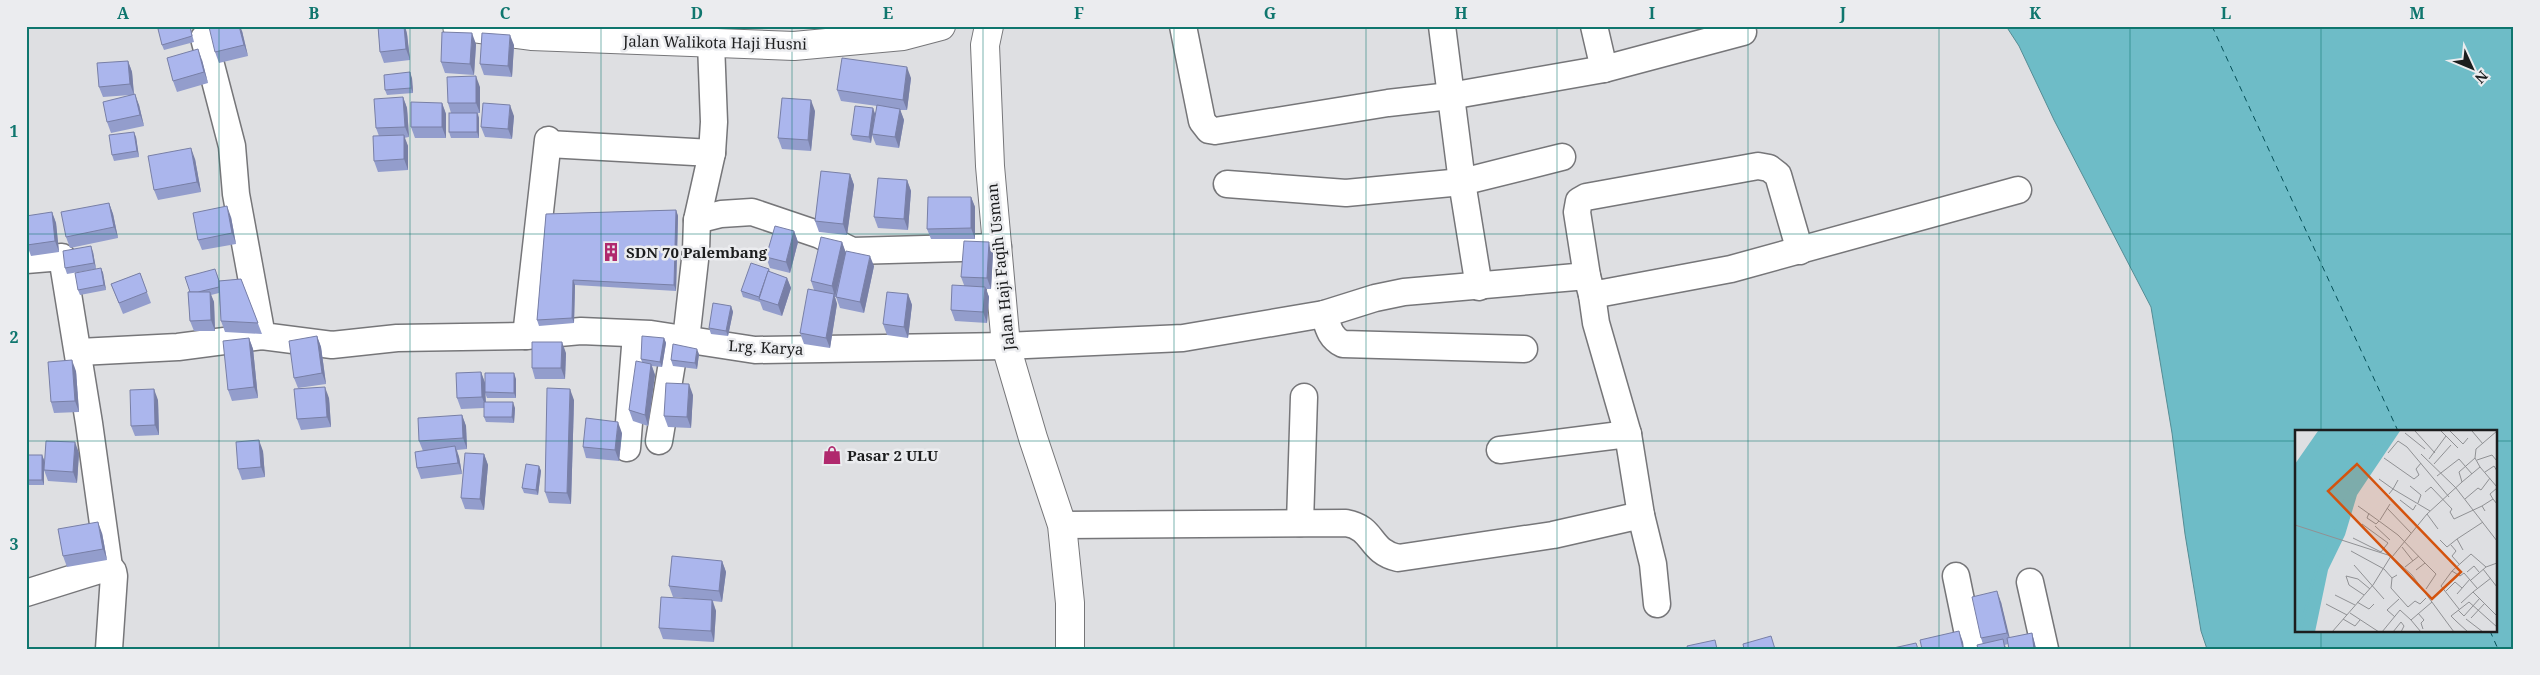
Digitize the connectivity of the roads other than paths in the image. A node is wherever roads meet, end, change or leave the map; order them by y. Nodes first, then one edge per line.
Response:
1 (457, 26) edge
2 (941, 26) edge
3 (1183, 26) edge
4 (1442, 26) edge
5 (1594, 26) edge
6 (991, 27) edge
7 (1743, 32) dead end
8 (204, 38) dead end
9 (711, 43) junction
10 (1604, 69) junction
11 (1450, 96) junction
12 (712, 153) junction
13 (1562, 157) dead end
14 (1462, 182) junction
15 (1227, 184) dead end
16 (2018, 190) dead end
17 (697, 220) junction
18 (998, 247) junction
19 (1800, 251) junction
20 (26, 260) edge
21 (1480, 286) junction
22 (1590, 286) junction
23 (1324, 314) junction
24 (636, 334) junction
25 (262, 336) junction
26 (526, 336) junction
27 (681, 339) junction
28 (1006, 346) junction
29 (1524, 350) dead end
30 (79, 352) junction
31 (1304, 397) dead end
32 (1628, 434) junction
33 (659, 441) dead end
34 (627, 448) dead end
35 (1500, 450) dead end
36 (1641, 515) junction
37 (1300, 523) junction
38 (1062, 525) junction
39 (109, 567) junction
40 (1956, 576) dead end
41 (2030, 582) dead end
42 (26, 593) edge
43 (1657, 604) dead end
44 (1940, 638) edge
45 (1969, 640) edge
46 (109, 649) edge
47 (1070, 649) edge
48 (2045, 649) edge

1 - 9 street, Jalan Walikota Haji Husni
2 - 9 street, Jalan Walikota Haji Husni
3 - 11 street
4 - 11 street
5 - 10 street
6 - 18 street, Jalan Haji Faqih Usman
7 - 10 street
8 - 25 street
9 - 12 street
10 - 11 street
11 - 14 street
12 - 17 street
12 - 26 street
13 - 14 street
14 - 15 street
14 - 21 street
16 - 19 street, Lrg. Karya
17 - 18 street
17 - 27 street
18 - 28 street, Jalan Haji Faqih Usman
19 - 22 street, Lrg. Karya
19 - 22 street
20 - 30 street
21 - 22 street, Lrg. Karya
21 - 23 street, Lrg. Karya
22 - 32 street
23 - 28 street, Lrg. Karya
23 - 29 street
24 - 26 street, Lrg. Karya
24 - 27 street, Lrg. Karya
24 - 34 street
25 - 26 street, Lrg. Karya
25 - 30 street, Lrg. Karya
27 - 28 street, Lrg. Karya
27 - 33 street
28 - 38 street, Jalan Haji Faqih Usman
30 - 39 street
31 - 37 street
32 - 35 street
32 - 36 street
36 - 37 street
36 - 43 street
37 - 38 street
38 - 47 street, Jalan Haji Faqih Usman
39 - 42 street
39 - 46 street
40 - 45 street
41 - 48 street
44 - 45 street

